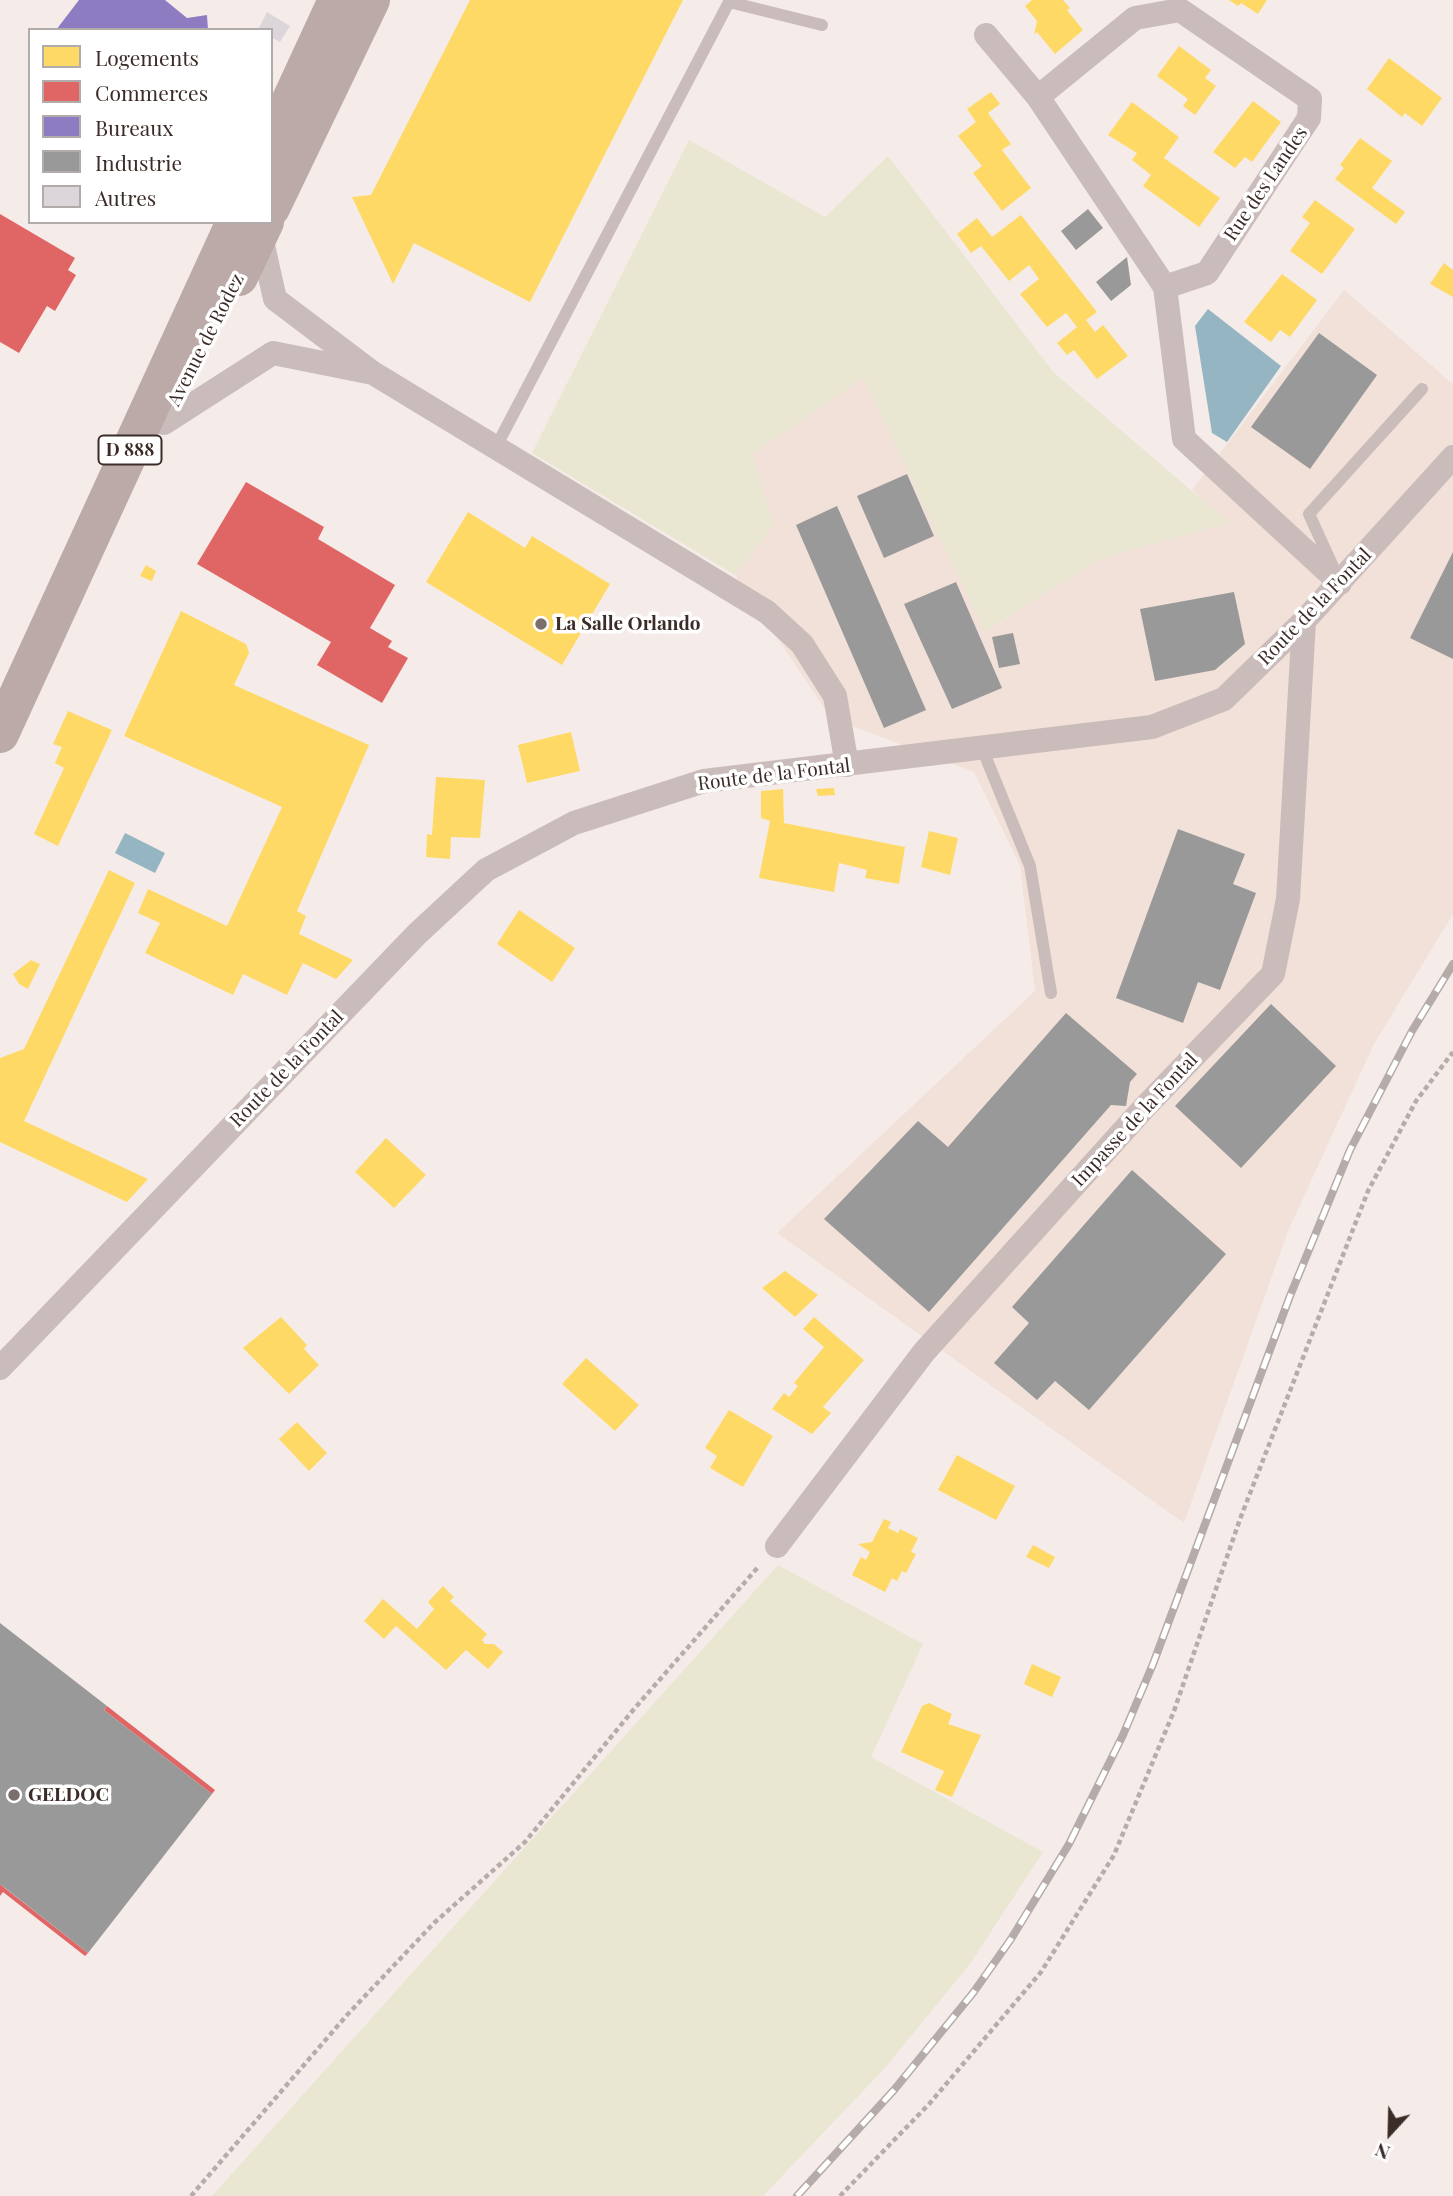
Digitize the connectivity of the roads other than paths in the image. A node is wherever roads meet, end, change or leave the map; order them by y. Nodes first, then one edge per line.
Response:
1 (337, 0) edge
2 (371, 0) edge
3 (822, 25) dead end
4 (986, 35) dead end
5 (1038, 97) junction
6 (273, 139) edge
7 (273, 192) edge
8 (256, 224) edge
9 (257, 224) edge
10 (259, 224) edge
11 (1165, 287) junction
12 (373, 373) junction
13 (1422, 389) dead end
14 (164, 423) junction
15 (496, 447) junction
16 (1453, 457) edge
17 (1340, 583) junction
18 (1304, 621) junction
19 (26, 678) junction
20 (0, 734) edge
21 (982, 748) junction
22 (847, 765) junction
23 (1051, 993) dead end
24 (0, 1368) edge
25 (777, 1546) road end

1 - 6 main road
2 - 7 main road, Avenue de Rodez / D 888
3 - 15 lane
4 - 5 street
5 - 11 street
5 - 11 street, Rue des Landes
8 - 19 main road, Avenue de Rodez / D 888
9 - 14 main road, Avenue de Rodez / D 888
10 - 12 street
11 - 17 street
12 - 14 street
12 - 15 street
13 - 17 lane
14 - 19 main road, Avenue de Rodez / D 888
15 - 22 street
16 - 17 street, Route de la Fontal
17 - 18 street, Route de la Fontal
18 - 21 street, Route de la Fontal
18 - 25 street, Impasse de la Fontal
19 - 20 main road, Avenue de Rodez / D 888
21 - 22 street, Route de la Fontal
21 - 23 lane
22 - 24 street, Route de la Fontal

